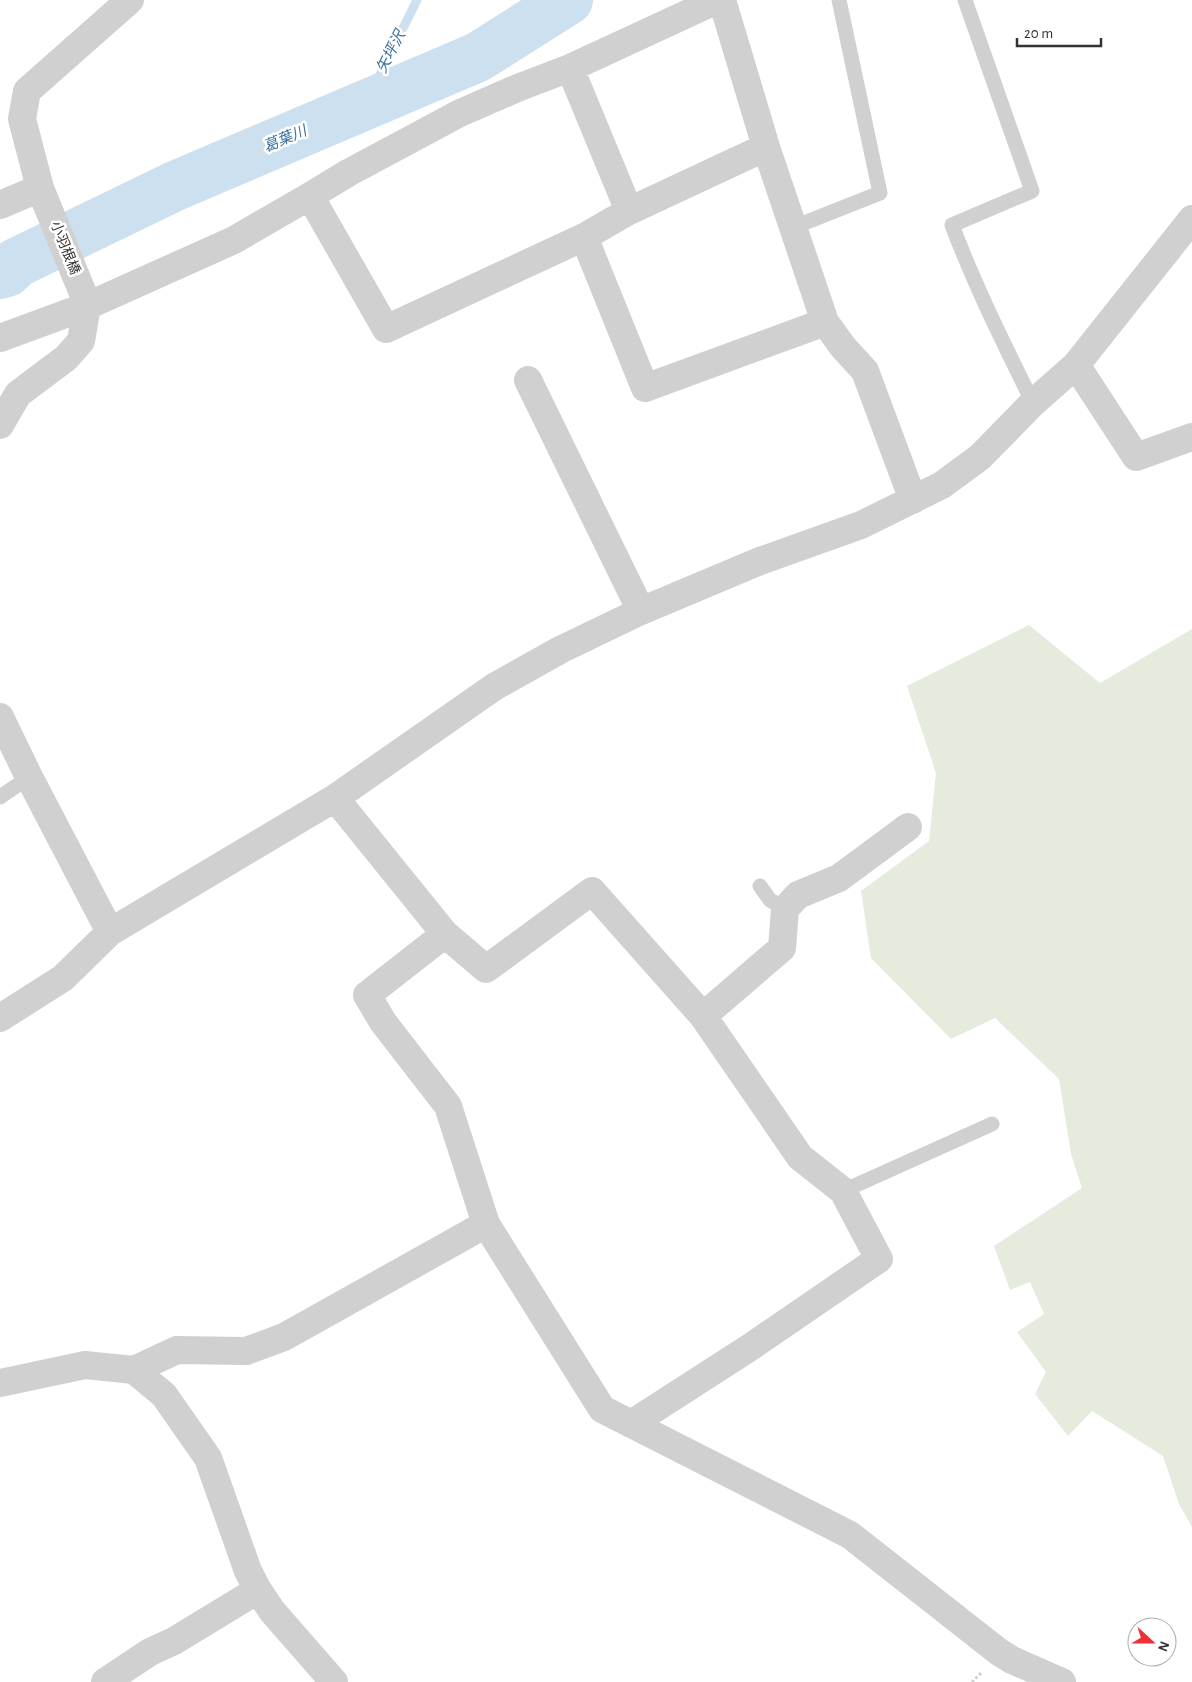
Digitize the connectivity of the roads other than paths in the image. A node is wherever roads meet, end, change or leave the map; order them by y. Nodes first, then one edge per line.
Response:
1 (130, 0) edge
2 (717, 0) edge
3 (722, 0) edge
4 (839, 0) edge
5 (965, 0) edge
6 (570, 68) junction
7 (766, 147) junction
8 (43, 196) junction
9 (310, 196) junction
10 (0, 205) edge
11 (629, 211) junction
12 (1192, 219) edge
13 (794, 227) junction
14 (584, 237) junction
15 (85, 298) junction
16 (825, 322) junction
17 (0, 338) edge
18 (1076, 364) junction
19 (528, 380) dead end
20 (1033, 403) junction
21 (0, 425) edge
22 (1192, 437) edge
23 (913, 500) junction
24 (641, 611) junction
25 (0, 717) edge
26 (29, 777) junction
27 (0, 797) edge
28 (335, 798) junction
29 (908, 827) dead end
30 (760, 886) dead end
31 (785, 909) junction
32 (110, 932) junction
33 (445, 934) junction
34 (703, 1016) junction
35 (0, 1018) edge
36 (992, 1124) dead end
37 (843, 1191) junction
38 (486, 1224) junction
39 (134, 1370) junction
40 (0, 1383) edge
41 (631, 1424) junction
42 (258, 1590) junction
43 (105, 1682) edge
44 (334, 1682) edge
45 (1062, 1682) edge

1 - 8 street, 小羽根橋
2 - 6 street
3 - 7 street
4 - 13 lane
5 - 20 lane
6 - 9 street
6 - 11 street
7 - 11 street
7 - 13 street
8 - 10 street
8 - 15 street, 小羽根橋
9 - 14 street
9 - 15 street
11 - 14 street
12 - 18 street
13 - 16 street
14 - 16 street
15 - 17 street
15 - 21 street
16 - 23 street
18 - 20 street
18 - 22 street
19 - 24 street
20 - 23 street
23 - 24 street
24 - 28 street
25 - 26 street
26 - 27 lane
26 - 32 street
28 - 32 street
28 - 33 street
29 - 31 street
30 - 31 lane
31 - 34 street
32 - 35 street
33 - 34 street
33 - 38 street
34 - 37 street
36 - 37 lane
37 - 41 street
38 - 39 street
38 - 41 street
39 - 40 street
39 - 42 street
41 - 45 street
42 - 43 street
42 - 44 street

